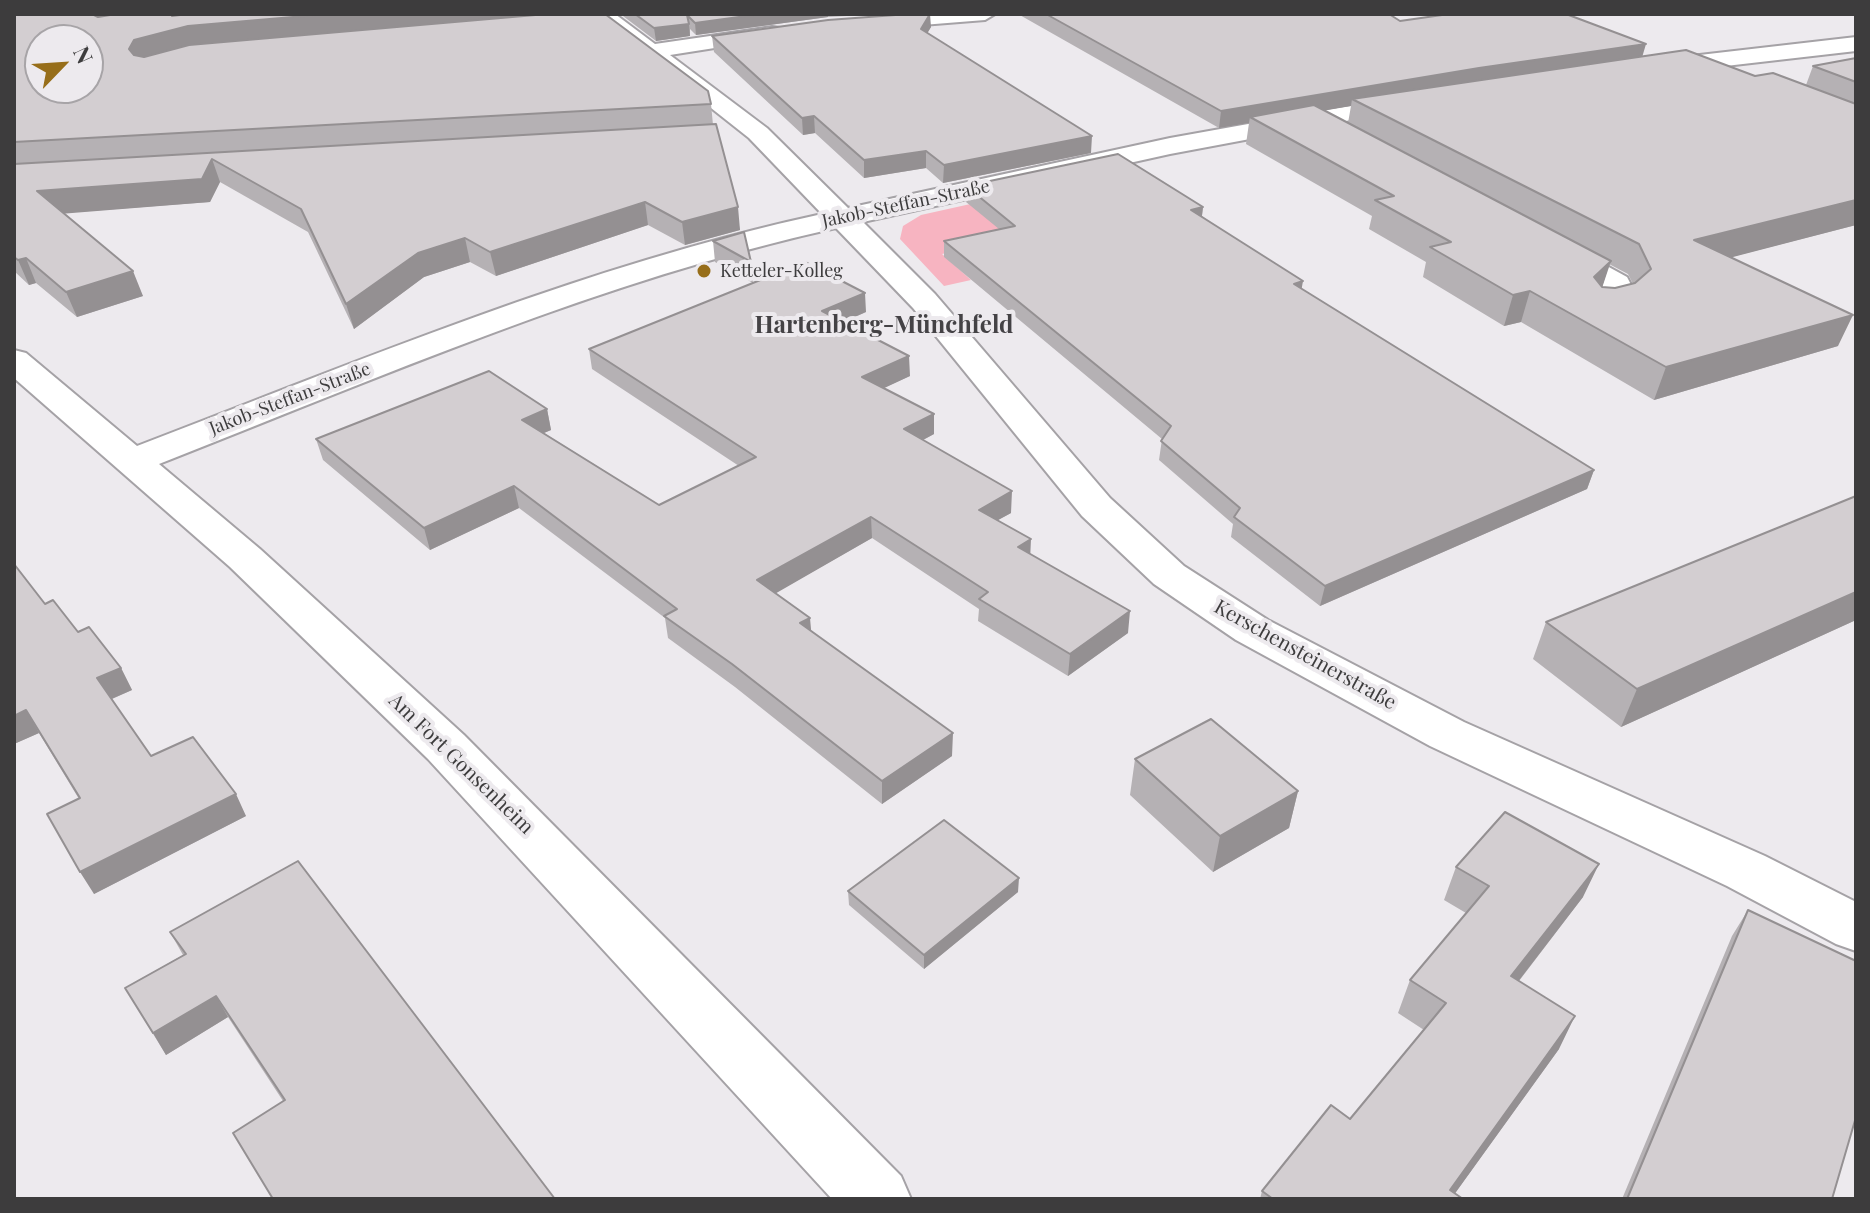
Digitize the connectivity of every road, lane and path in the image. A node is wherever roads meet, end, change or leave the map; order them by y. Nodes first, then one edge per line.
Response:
1 (985, 14) edge
2 (596, 18) edge
3 (844, 25) edge
4 (791, 31) edge
5 (1856, 44) edge
6 (654, 51) junction
7 (1700, 63) junction
8 (1637, 69) edge
9 (1740, 79) edge
10 (1438, 97) edge
11 (1313, 120) junction
12 (758, 133) junction
13 (726, 135) dead end
14 (1346, 139) edge
15 (841, 218) junction
16 (1522, 232) edge
17 (1603, 308) edge
18 (14, 360) edge
19 (130, 462) junction
20 (1856, 928) edge
21 (877, 1199) edge

1 - 3 street
2 - 6 street, Kerschensteinerstraße
4 - 6 street
5 - 7 street
6 - 12 street, Kerschensteinerstraße
7 - 8 street
7 - 9 street
10 - 11 street, Jakob-Steffan-Straße
11 - 14 street
11 - 15 street, Jakob-Steffan-Straße
12 - 13 street
12 - 15 street, Kerschensteinerstraße
15 - 19 street, Jakob-Steffan-Straße
15 - 20 street, Kerschensteinerstraße
16 - 17 street
18 - 19 street, Am Fort Gonsenheim
19 - 21 street, Am Fort Gonsenheim

